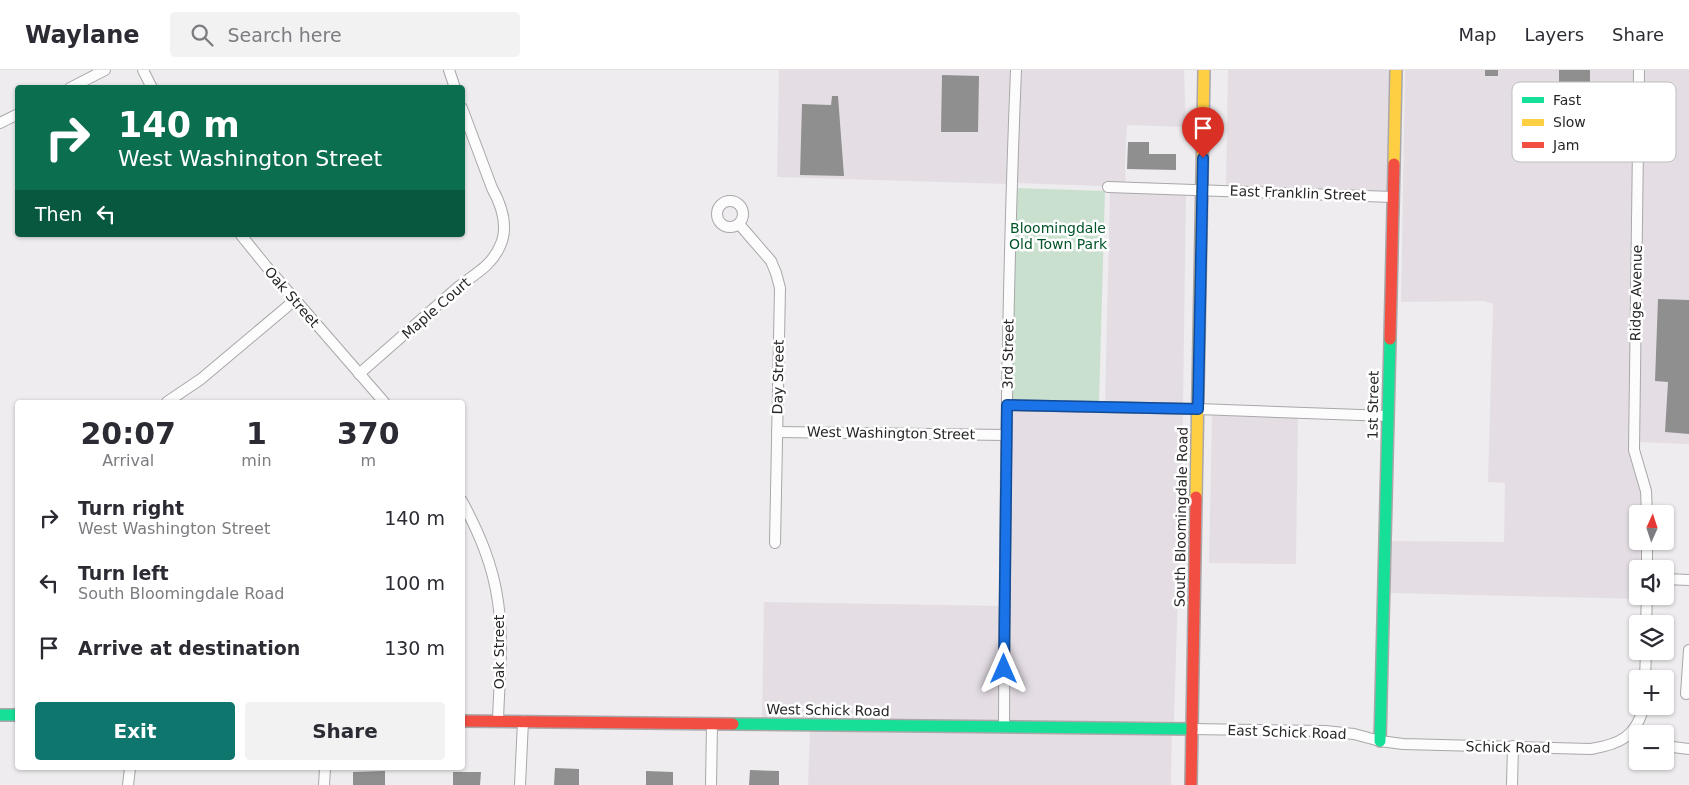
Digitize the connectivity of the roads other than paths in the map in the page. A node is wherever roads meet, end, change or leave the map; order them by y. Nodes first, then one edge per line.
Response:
1 (105, 70) edge
2 (143, 70) edge
3 (449, 70) edge
4 (1016, 70) edge
5 (1204, 70) edge
6 (1396, 70) edge
7 (76, 85) edge
8 (150, 85) edge
9 (454, 85) edge
10 (15, 116) edge
11 (465, 116) edge
12 (0, 123) edge
13 (1638, 162) edge
14 (1108, 188) dead end
15 (1202, 190) junction
16 (1393, 196) junction
17 (738, 224) dead end
18 (243, 237) edge
19 (295, 300) junction
20 (359, 374) junction
21 (170, 400) edge
22 (382, 400) edge
23 (1007, 405) junction
24 (1198, 409) junction
25 (1388, 416) junction
26 (776, 432) junction
27 (1006, 435) junction
28 (1647, 505) edge
29 (465, 507) edge
30 (775, 543) dead end
31 (1674, 579) edge
32 (1689, 580) edge
33 (1689, 650) edge
34 (1686, 694) dead end
35 (0, 715) edge
36 (15, 715) edge
37 (465, 721) edge
38 (498, 721) junction
39 (522, 721) junction
40 (712, 724) junction
41 (1004, 727) junction
42 (1192, 729) junction
43 (1629, 737) edge
44 (1380, 741) junction
45 (1513, 746) junction
46 (1674, 747) edge
47 (1689, 749) edge
48 (130, 770) edge
49 (325, 770) edge
50 (128, 785) edge
51 (324, 785) edge
52 (520, 785) edge
53 (710, 785) edge
54 (1191, 785) edge
55 (1512, 785) edge

1 - 7 street
2 - 8 street
3 - 9 street
4 - 23 street, 3rd Street
5 - 15 street, South Bloomingdale Road
6 - 16 street, 1st Street
10 - 12 street
11 - 20 street, Maple Court
13 - 28 street, Ridge Avenue
14 - 15 street, East Franklin Street
15 - 16 street, East Franklin Street
15 - 24 street, South Bloomingdale Road
16 - 25 street, 1st Street
17 - 26 street, Day Street
18 - 19 street, Oak Street
19 - 20 street, Oak Street
19 - 21 street
20 - 22 street, Oak Street
23 - 24 street
23 - 27 street, 3rd Street
24 - 25 street
24 - 42 street, South Bloomingdale Road
25 - 44 street, 1st Street
26 - 27 street, West Washington Street
26 - 30 street, Day Street
27 - 41 street, 3rd Street
29 - 38 street, Oak Street
31 - 32 street
33 - 34 street
35 - 36 street
37 - 38 street, West Schick Road
38 - 39 street, West Schick Road
39 - 40 street, West Schick Road
39 - 52 street
40 - 41 street, West Schick Road
40 - 53 street
41 - 42 street, West Schick Road
42 - 44 street, East Schick Road
42 - 54 street, South Bloomingdale Road
43 - 45 street, Schick Road
44 - 45 street, Schick Road
45 - 55 street
46 - 47 street
48 - 50 street
49 - 51 street

